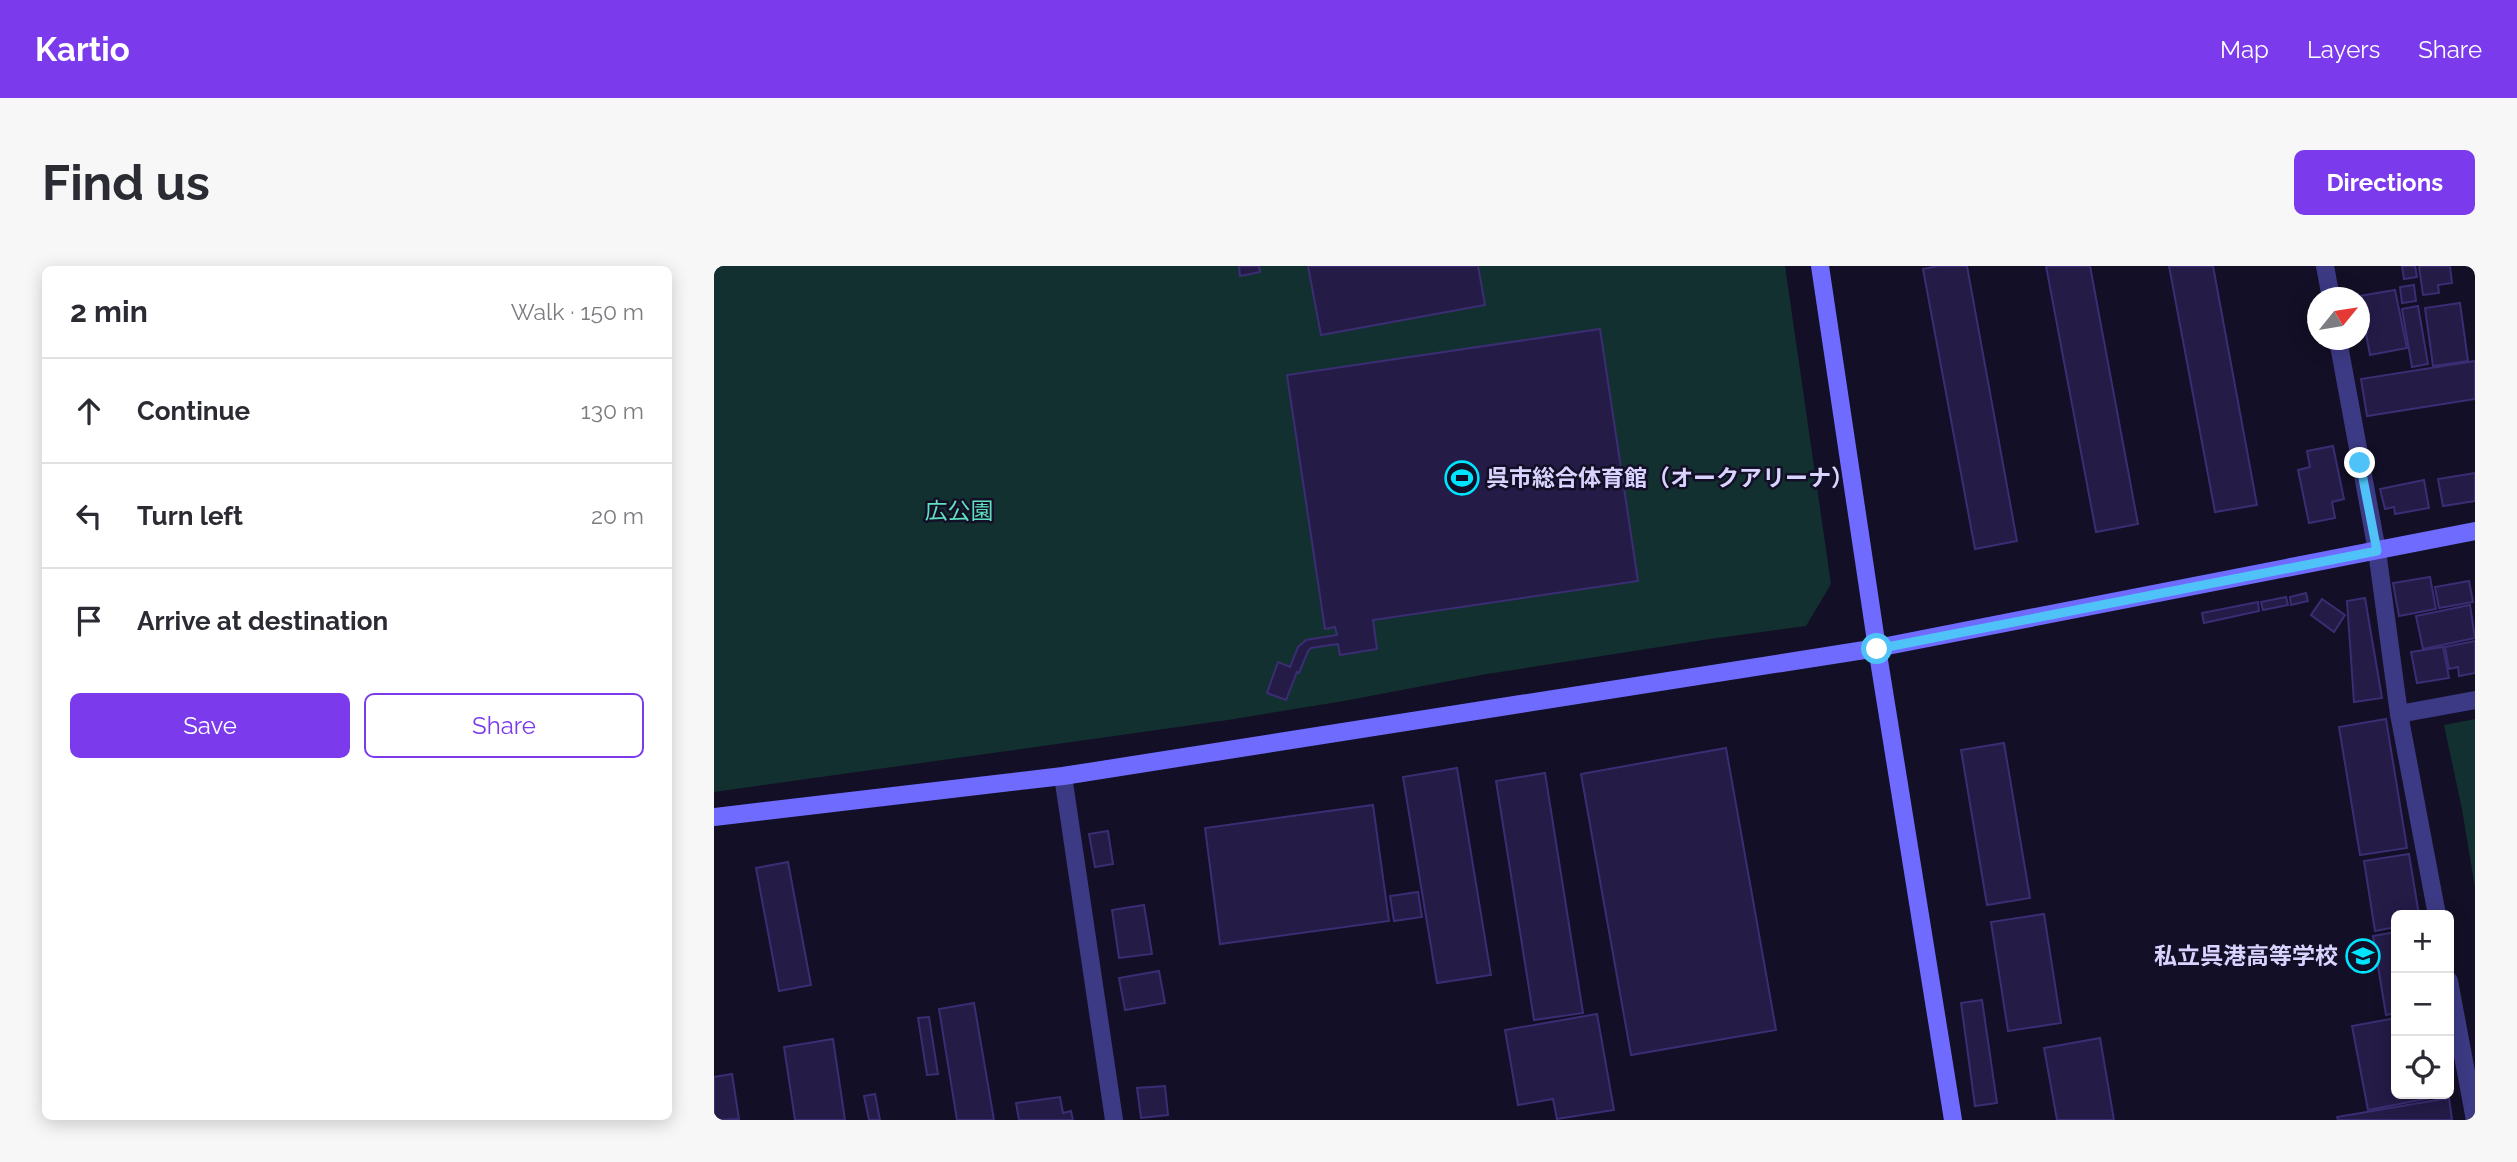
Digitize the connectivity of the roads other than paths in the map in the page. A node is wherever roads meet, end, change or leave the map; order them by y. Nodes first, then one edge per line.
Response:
1 (1820, 266) edge
2 (2325, 266) edge
3 (2329, 287) edge
4 (2340, 350) edge
5 (2475, 531) edge
6 (2377, 551) junction
7 (1877, 649) junction
8 (2475, 700) edge
9 (2399, 714) junction
10 (1063, 776) junction
11 (714, 817) edge
12 (2436, 910) edge
13 (2454, 1008) edge
14 (1114, 1120) edge
15 (1953, 1120) edge
16 (2475, 1120) edge

1 - 7 street
2 - 3 street
4 - 6 street
5 - 6 street
6 - 7 street
6 - 9 street
7 - 10 street
7 - 15 street
8 - 9 street
9 - 12 street
10 - 11 street
10 - 14 street
13 - 16 street

